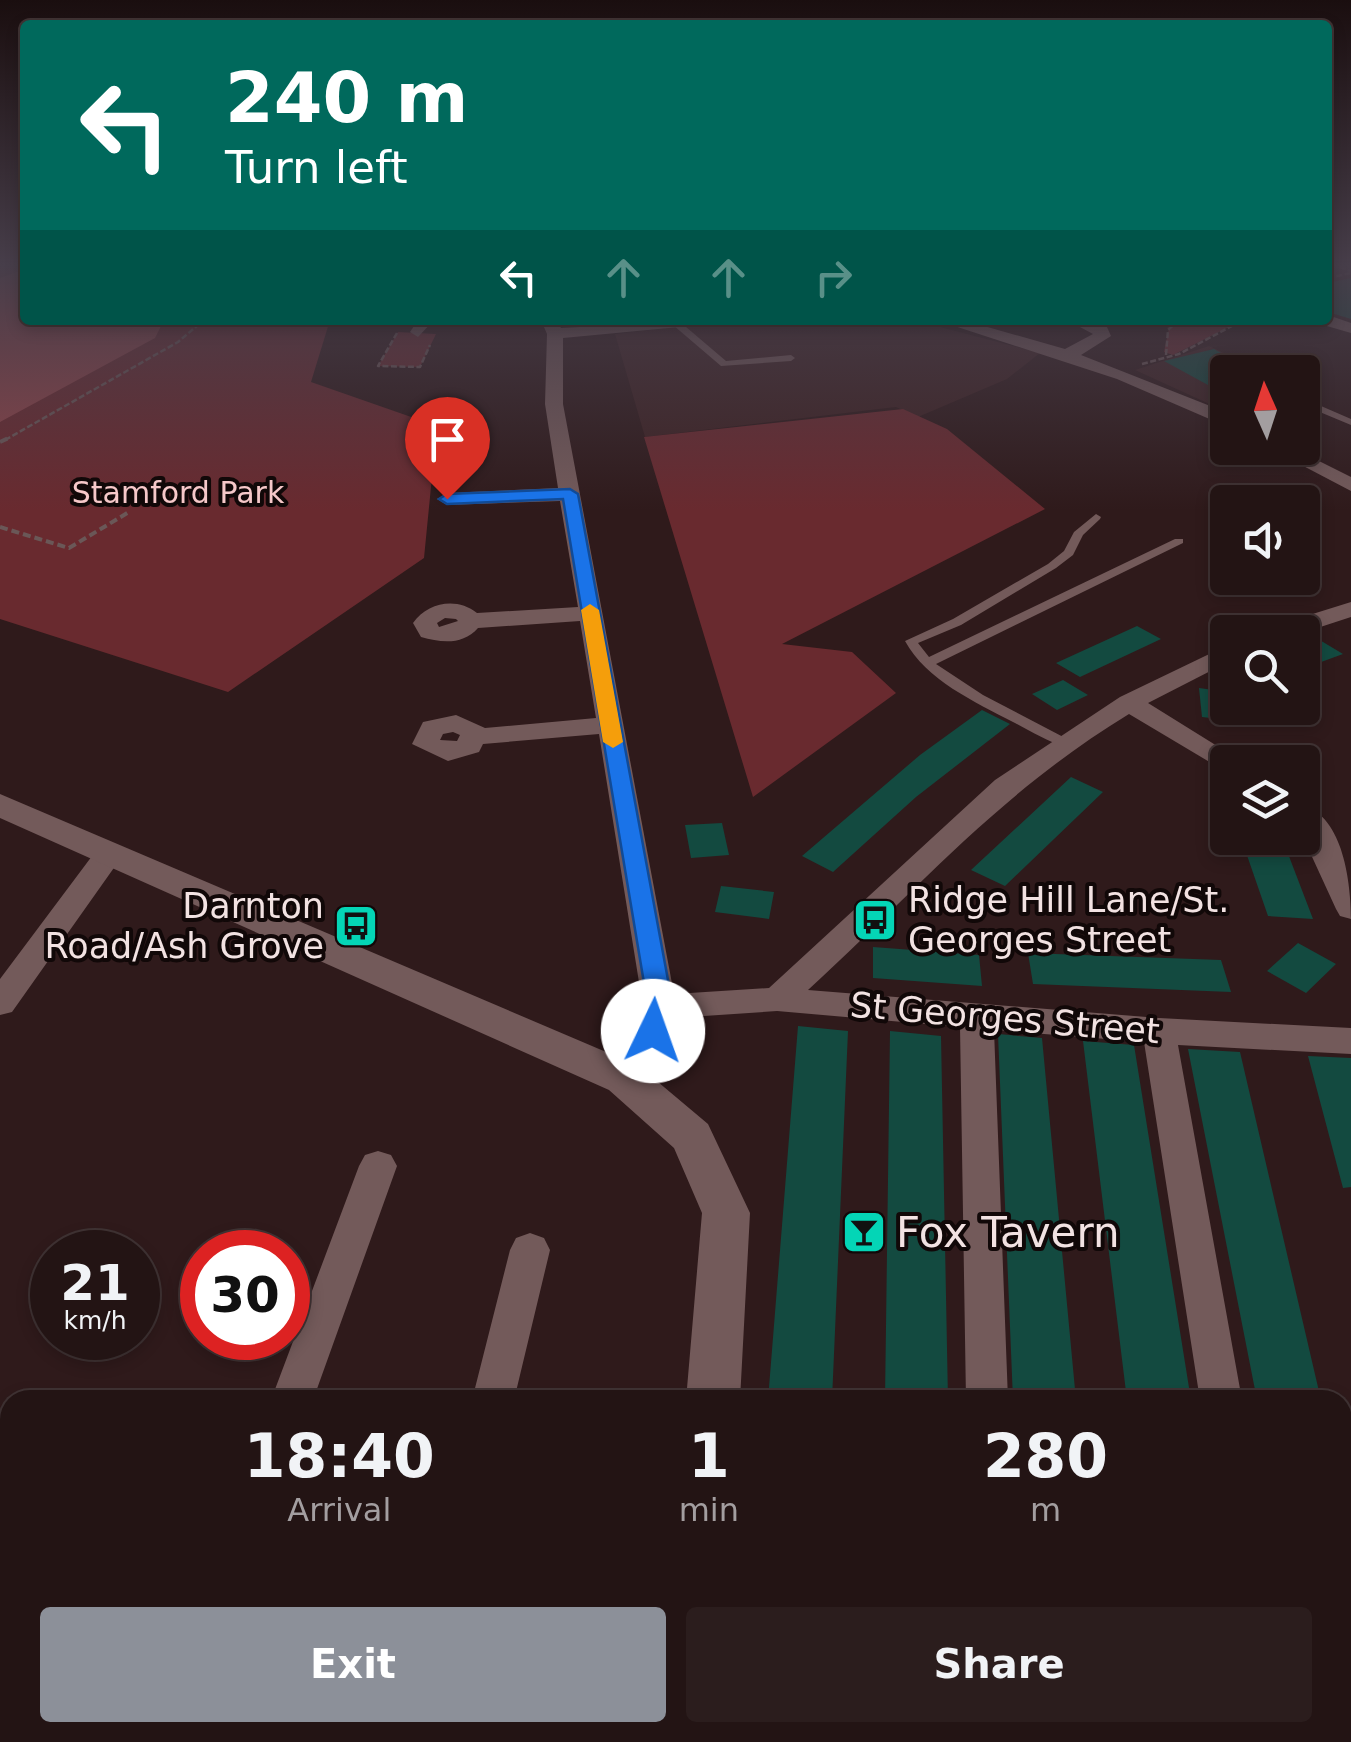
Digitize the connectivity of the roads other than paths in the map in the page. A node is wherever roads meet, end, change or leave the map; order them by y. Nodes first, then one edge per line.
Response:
1 (553, 348) edge
2 (705, 348) edge
3 (1048, 348) edge
4 (1079, 348) edge
5 (1069, 354) junction
6 (791, 358) dead end
7 (1320, 409) edge
8 (1210, 412) edge
9 (1351, 422) edge
10 (1312, 465) edge
11 (1351, 485) edge
12 (570, 494) junction
13 (447, 499) dead end
14 (1096, 516) dead end
15 (1179, 540) dead end
16 (1351, 609) edge
17 (590, 612) junction
18 (1320, 619) edge
19 (470, 621) dead end
20 (1210, 661) edge
21 (927, 662) junction
22 (1129, 702) junction
23 (610, 725) junction
24 (475, 738) dead end
25 (1064, 743) junction
26 (1210, 754) edge
27 (0, 805) edge
28 (1338, 838) edge
29 (108, 855) junction
30 (1351, 908) edge
31 (777, 999) junction
32 (0, 1003) edge
33 (660, 1007) junction
34 (976, 1017) junction
35 (1159, 1031) junction
36 (1351, 1041) edge
37 (624, 1078) junction
38 (378, 1166) dead end
39 (530, 1250) dead end
40 (296, 1390) edge
41 (495, 1390) edge
42 (714, 1390) edge
43 (987, 1390) edge
44 (1219, 1390) edge

1 - 12 street
2 - 6 lane
3 - 5 street
4 - 5 street
5 - 8 street
7 - 9 lane
10 - 11 street
12 - 13 street
12 - 17 street
14 - 21 lane
15 - 21 lane
16 - 18 street
17 - 19 street
17 - 23 street
20 - 22 street
21 - 25 lane
22 - 25 street
22 - 26 street
23 - 24 street
23 - 33 street
25 - 31 street
27 - 29 street
28 - 30 street
29 - 32 street
29 - 37 street
31 - 33 street, St Georges Street
31 - 34 street, St Georges Street
33 - 37 street
34 - 35 street, St Georges Street
34 - 43 street
35 - 36 street, St Georges Street
35 - 44 street
37 - 42 street
38 - 40 street
39 - 41 street

